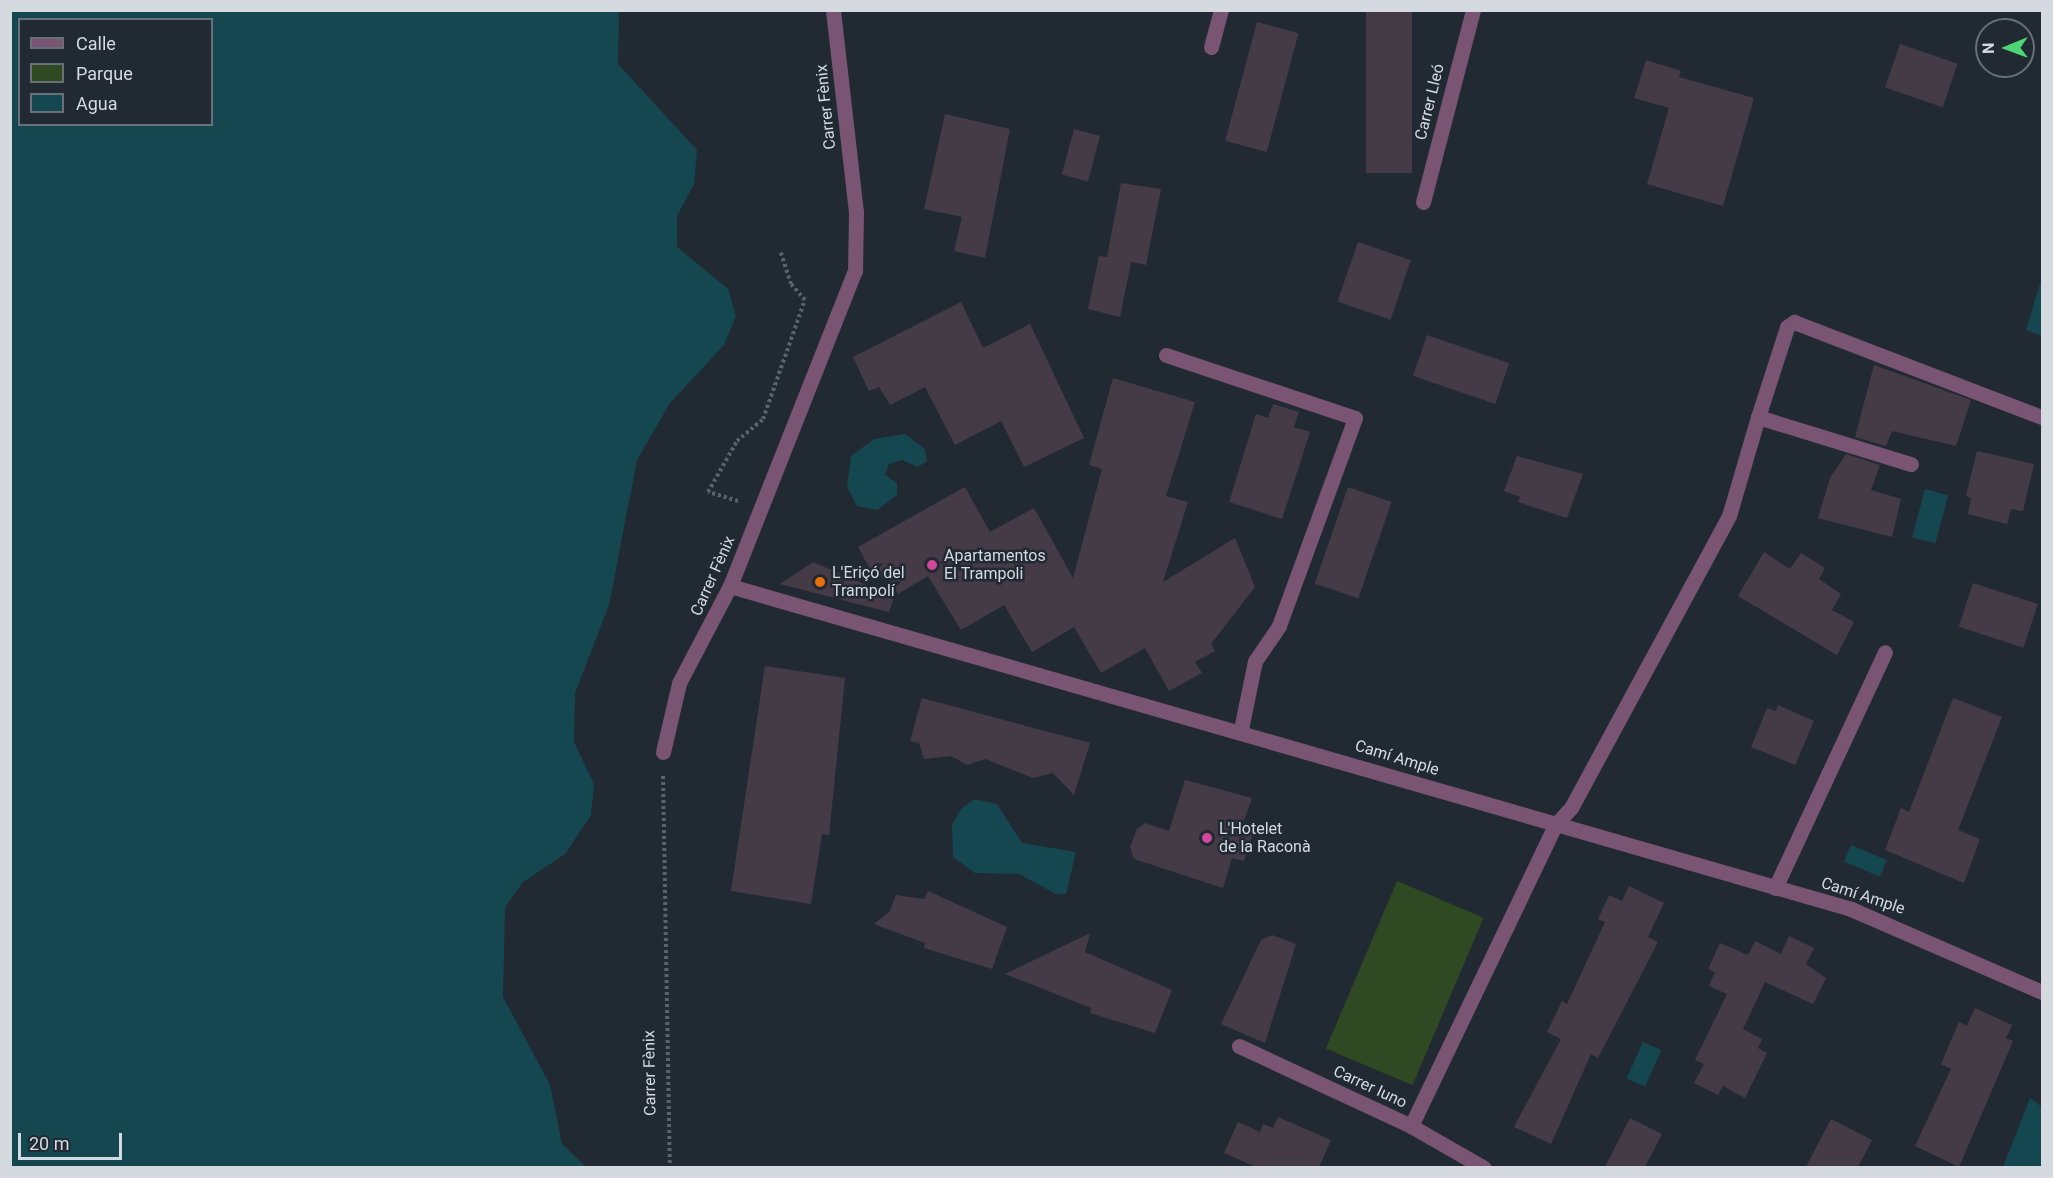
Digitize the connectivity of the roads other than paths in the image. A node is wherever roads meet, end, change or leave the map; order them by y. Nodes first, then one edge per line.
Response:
1 (833, 10) edge
2 (1221, 10) edge
3 (1473, 10) edge
4 (1211, 47) dead end
5 (1423, 202) dead end
6 (1166, 355) dead end
7 (1758, 417) junction
8 (2043, 417) edge
9 (1911, 464) dead end
10 (730, 586) junction
11 (1885, 652) dead end
12 (1241, 729) junction
13 (663, 752) road end
14 (1555, 825) junction
15 (1775, 888) junction
16 (2043, 992) edge
17 (1239, 1046) dead end
18 (1411, 1126) junction
19 (1484, 1167) edge

1 - 10 street, Carrer Fènix
2 - 4 street
3 - 5 street, Carrer Lleó
6 - 12 street
7 - 8 street
7 - 9 street
7 - 14 street
10 - 12 street, Camí Ample
10 - 13 street, Carrer Fènix
11 - 15 street
12 - 14 street, Camí Ample
14 - 15 street, Camí Ample
14 - 18 street
15 - 16 street, Camí Ample
17 - 18 street, Carrer Iuno
18 - 19 street, Carrer Iuno

